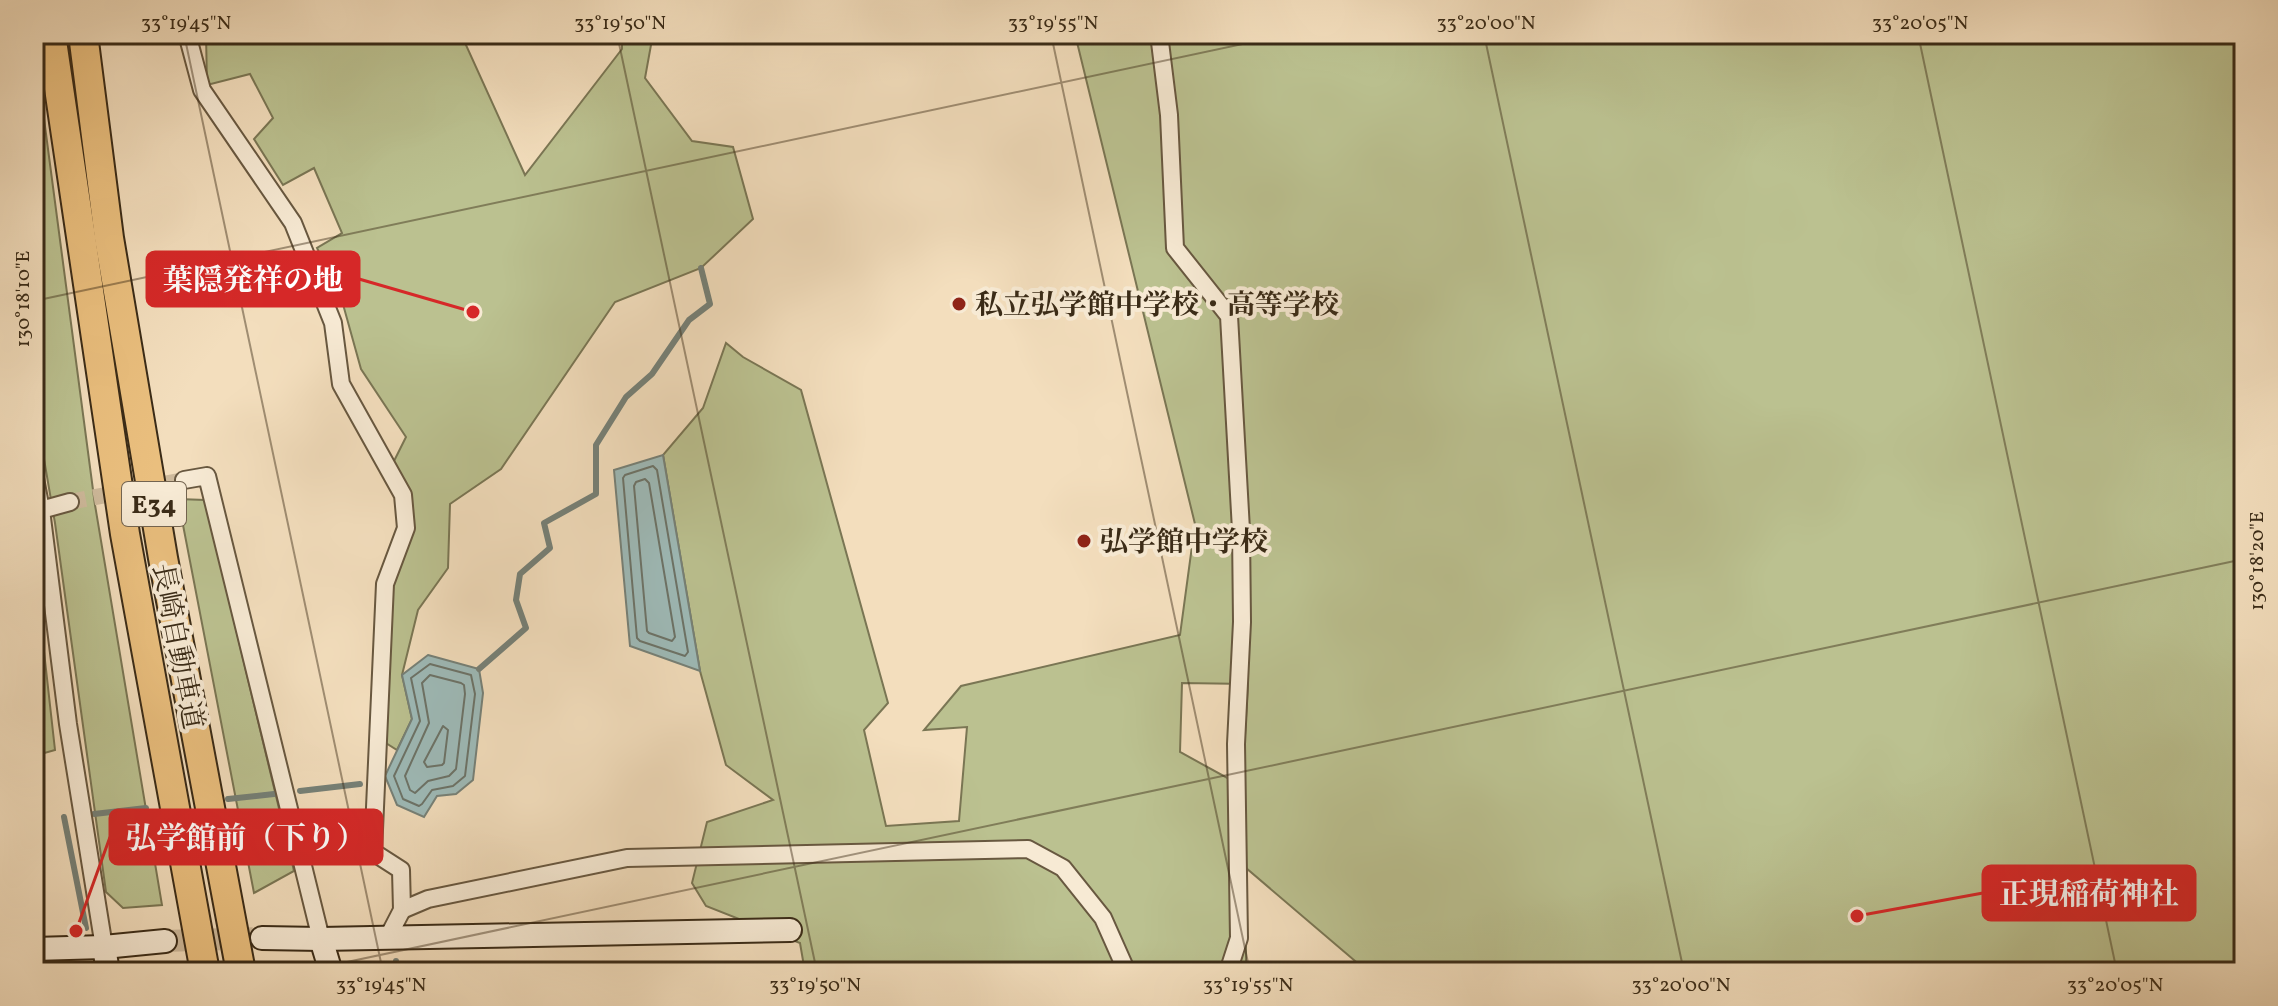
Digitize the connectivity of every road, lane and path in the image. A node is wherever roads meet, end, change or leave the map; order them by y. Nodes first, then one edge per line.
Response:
1 (51, 34) edge
2 (83, 34) edge
3 (187, 34) edge
4 (1159, 34) edge
5 (34, 473) edge
6 (184, 480) tunnel mouth
7 (70, 502) tunnel mouth
8 (41, 510) junction
9 (402, 910) junction
10 (790, 930) dead end
11 (388, 937) junction
12 (262, 938) tunnel mouth
13 (321, 939) junction
14 (165, 941) tunnel mouth
15 (104, 947) junction
16 (34, 949) edge
17 (108, 972) edge
18 (205, 972) edge
19 (241, 972) edge
20 (331, 972) edge
21 (1127, 972) edge
22 (1228, 972) edge

1 - 18 highway, 長崎自動車道 / E34
2 - 19 highway, 長崎自動車道 / E34
3 - 9 street
4 - 22 street
5 - 8 street
6 - 13 street
7 - 8 street
8 - 15 street
9 - 11 street
9 - 21 street
10 - 11 street
11 - 13 street
12 - 13 street
13 - 20 street
14 - 15 street
15 - 16 street
15 - 17 street

